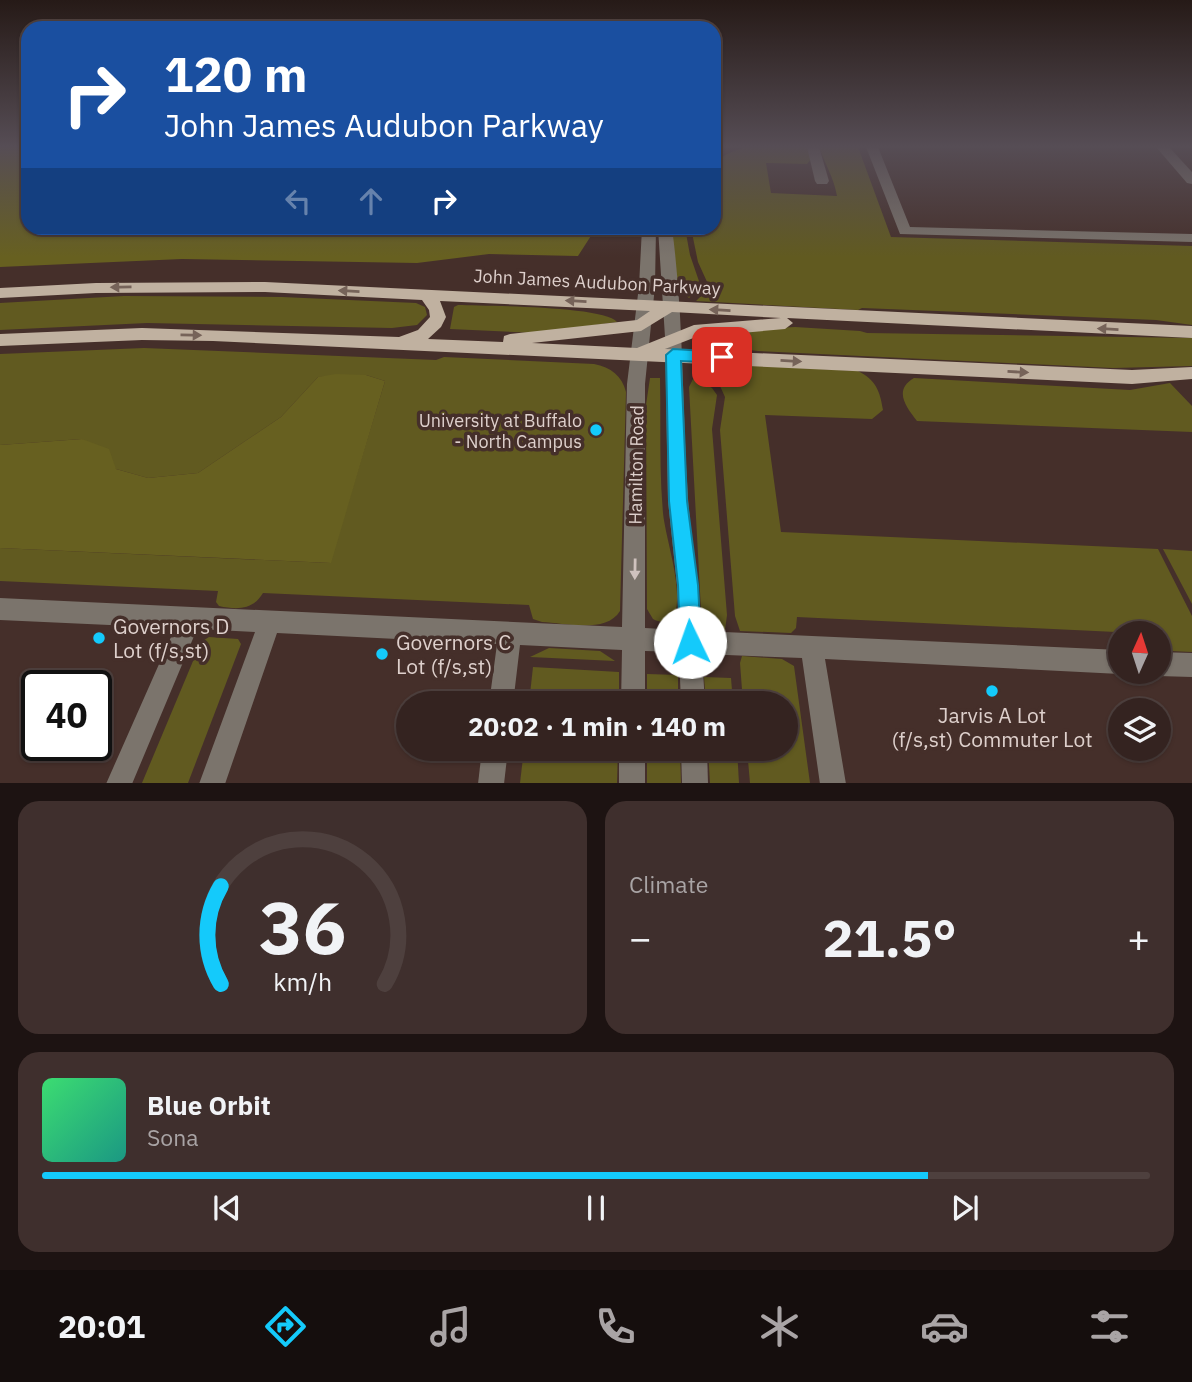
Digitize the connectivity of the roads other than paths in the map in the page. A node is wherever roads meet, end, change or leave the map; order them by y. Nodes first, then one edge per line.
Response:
1 (887, 184) edge
2 (649, 235) edge
3 (665, 235) edge
4 (1192, 239) edge
5 (0, 293) edge
6 (425, 294) junction
7 (644, 304) junction
8 (670, 306) junction
9 (861, 318) junction
10 (642, 325) junction
11 (1192, 332) edge
12 (0, 340) edge
13 (374, 342) junction
14 (454, 346) junction
15 (673, 346) junction
16 (639, 354) junction
17 (1192, 373) edge
18 (0, 609) edge
19 (191, 617) junction
20 (270, 621) junction
21 (510, 632) junction
22 (634, 637) junction
23 (690, 642) junction
24 (812, 648) junction
25 (1108, 661) edge
26 (1171, 664) edge
27 (1192, 665) edge
28 (503, 691) edge
29 (633, 691) edge
30 (692, 691) edge
31 (494, 761) edge
32 (632, 761) edge
33 (694, 761) edge
34 (119, 783) edge
35 (212, 783) edge
36 (491, 783) edge
37 (632, 783) edge
38 (695, 783) edge
39 (834, 783) edge

1 - 4 street
2 - 7 street, Hamilton Road
3 - 8 street
6 -> 5 main road, John James Audubon Parkway
7 -> 6 main road, John James Audubon Parkway
6 - 13 main road
7 - 8 main road, John James Audubon Parkway
7 - 10 street, Hamilton Road
9 -> 8 main road, John James Audubon Parkway
8 - 10 main road
8 - 15 street
11 -> 9 main road, John James Audubon Parkway
9 - 15 main road
10 - 14 main road
10 - 16 street, Hamilton Road
12 -> 13 main road
13 - 14 main road
14 - 16 main road
15 - 16 main road
15 -> 17 main road
15 - 23 street
16 -> 22 street, Hamilton Road
18 - 19 street
19 - 20 street
19 - 34 street
20 - 21 street
20 - 35 street
21 - 22 street
21 - 28 street
22 - 23 street
22 - 29 street, Hamilton Road
23 - 24 street
23 - 30 street
24 - 25 street
24 - 39 street
26 - 27 street
31 - 36 street
32 - 37 street
33 - 38 street

